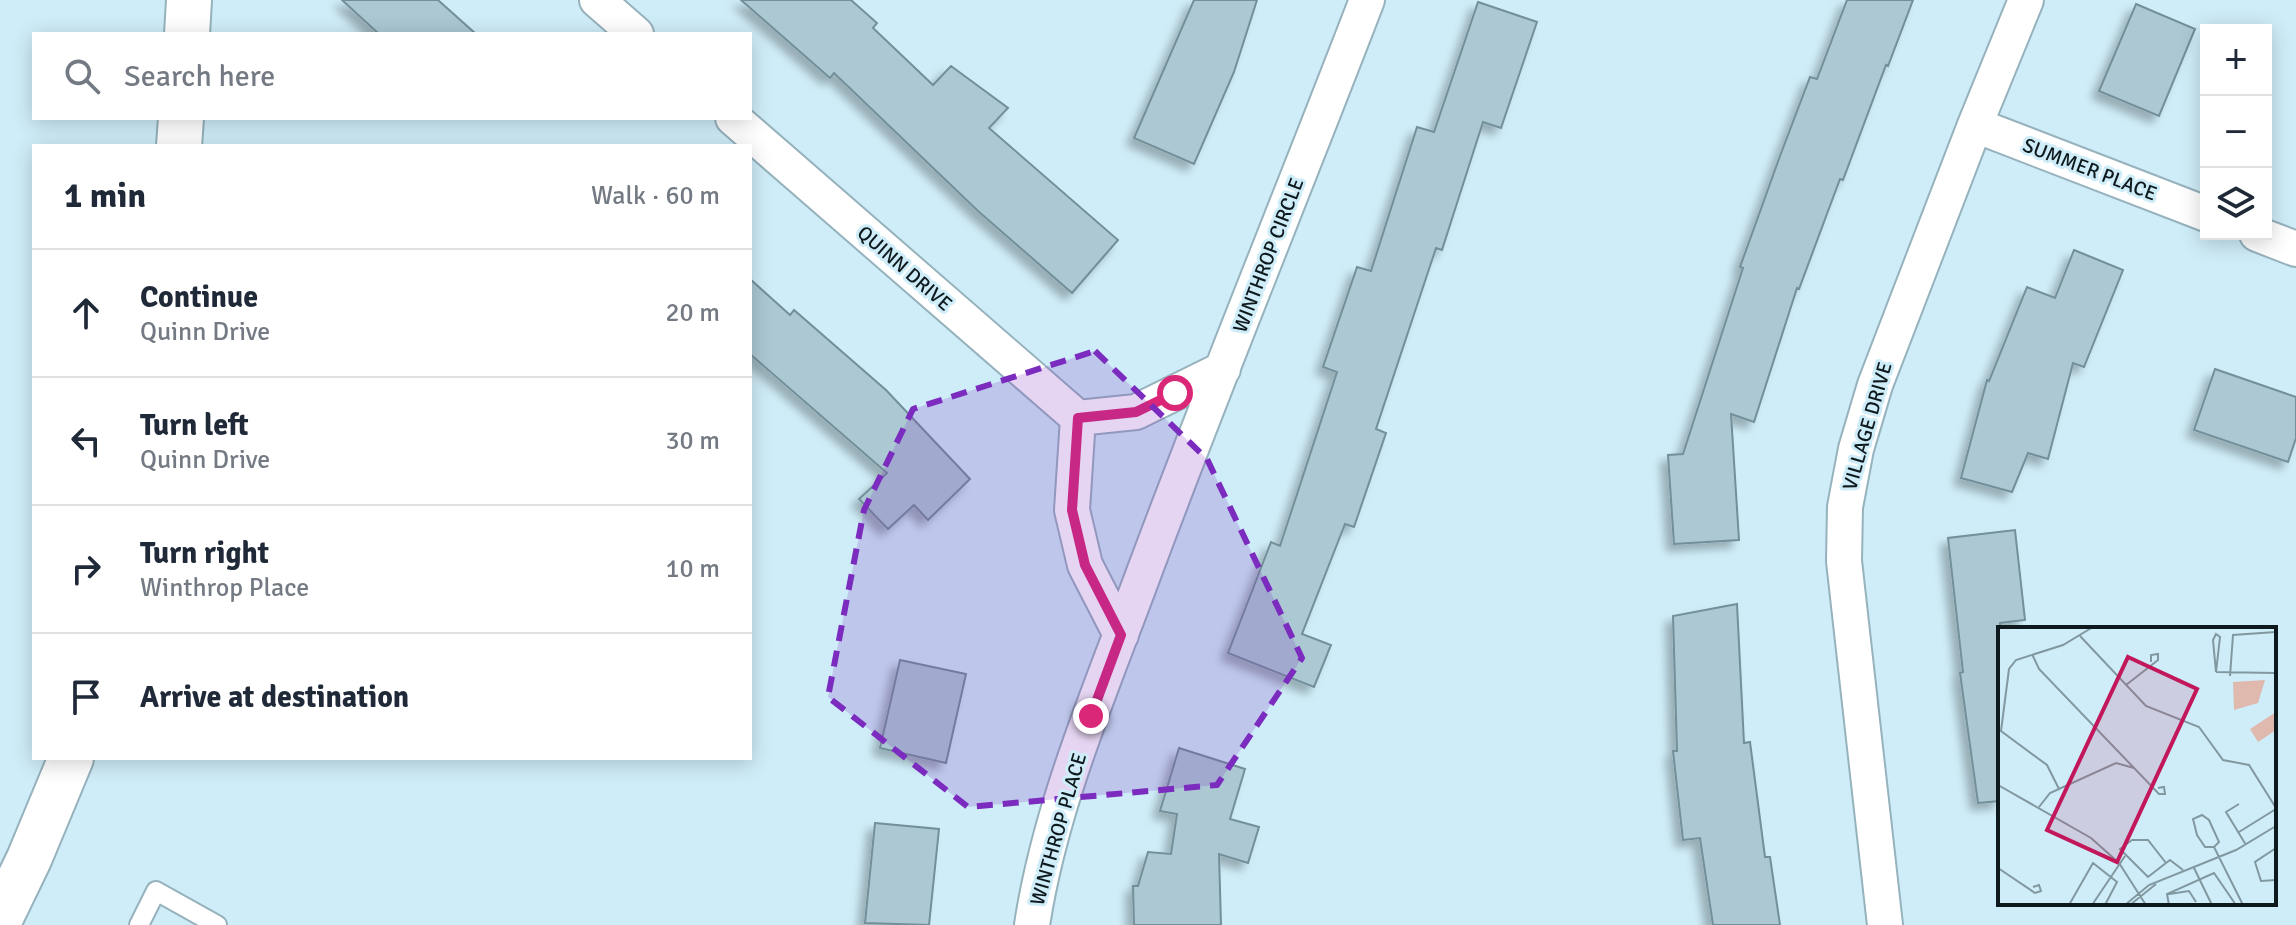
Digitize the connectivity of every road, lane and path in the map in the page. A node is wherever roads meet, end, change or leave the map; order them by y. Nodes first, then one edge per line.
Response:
1 (189, 0) edge
2 (597, 0) edge
3 (1367, 0) edge
4 (2026, 0) edge
5 (187, 32) edge
6 (634, 32) edge
7 (181, 120) edge
8 (735, 120) edge
9 (1975, 125) junction
10 (179, 144) edge
11 (2200, 212) edge
12 (2272, 240) edge
13 (2296, 249) edge
14 (1223, 369) junction
15 (1078, 418) junction
16 (1167, 509) joint
17 (1121, 635) junction
18 (70, 760) edge
19 (0, 919) edge
20 (139, 925) edge
21 (217, 925) edge
22 (1032, 925) edge
23 (1885, 925) edge

1 - 5 main road
2 - 6 street
3 - 14 street, WINTHROP CIRCLE
4 - 9 street, VILLAGE DRIVE
7 - 10 main road
8 - 15 street, QUINN DRIVE
9 - 11 street, SUMMER PLACE
9 - 23 street, VILLAGE DRIVE
12 - 13 street
14 - 15 street
14 - 16 street, WINTHROP CIRCLE
15 - 17 street
16 - 17 street, WINTHROP PLACE
17 - 22 street, WINTHROP PLACE
18 - 19 main road
20 - 21 lane

